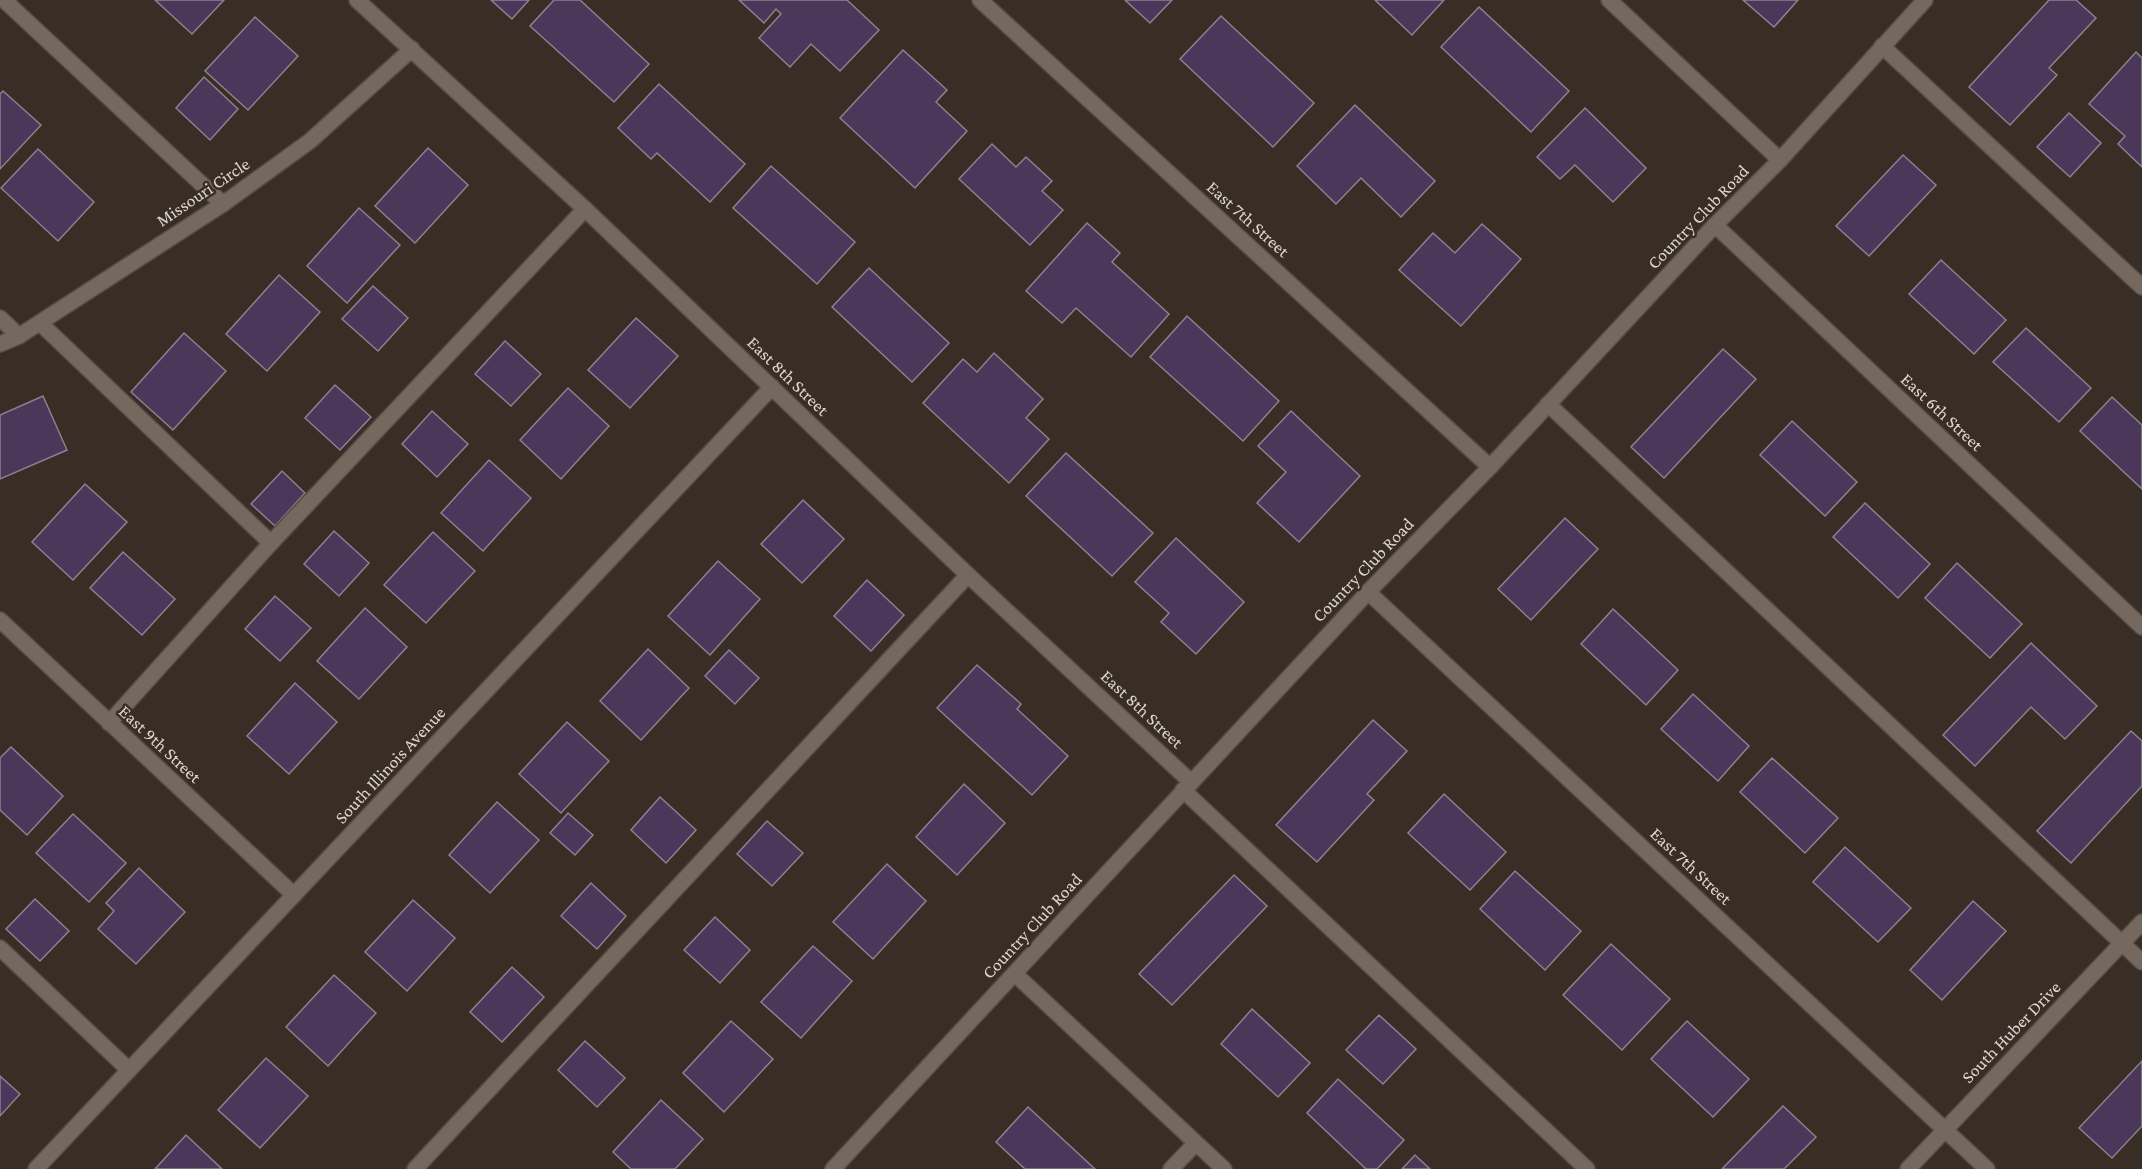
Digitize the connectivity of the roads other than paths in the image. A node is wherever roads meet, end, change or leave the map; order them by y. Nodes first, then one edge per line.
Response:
1 (4, 0) edge
2 (357, 0) edge
3 (980, 0) edge
4 (1609, 0) edge
5 (1925, 0) edge
6 (1882, 46) junction
7 (412, 49) junction
8 (1780, 160) junction
9 (223, 204) junction
10 (585, 209) junction
11 (1715, 225) junction
12 (2142, 287) edge
13 (0, 318) edge
14 (40, 323) junction
15 (19, 336) junction
16 (0, 344) edge
17 (772, 387) junction
18 (1548, 404) junction
19 (1490, 467) junction
20 (271, 543) junction
21 (968, 576) junction
22 (1368, 592) junction
23 (0, 620) edge
24 (2142, 627) edge
25 (109, 723) junction
26 (1187, 786) junction
27 (294, 895) junction
28 (2142, 922) edge
29 (2122, 944) junction
30 (0, 948) edge
31 (2142, 962) edge
32 (1015, 974) junction
33 (129, 1070) junction
34 (1945, 1130) junction
35 (1196, 1143) junction
36 (36, 1169) edge
37 (414, 1169) edge
38 (833, 1169) edge
39 (1171, 1169) edge
40 (1224, 1169) edge
41 (1587, 1169) edge
42 (1908, 1169) edge
43 (1987, 1169) edge

1 - 9 street
2 - 7 street, East 8th Street
3 - 19 street, East 7th Street
4 - 8 street
5 - 6 street, Country Club Road
6 - 8 street, Country Club Road
6 - 12 street
7 - 9 street, Missouri Circle
7 - 10 street, East 8th Street
8 - 11 street, Country Club Road
9 - 14 street, Missouri Circle
10 - 17 street, East 8th Street
10 - 20 street
11 - 18 street, Country Club Road
11 - 24 street, East 6th Street
13 - 15 street
14 - 15 street, Missouri Circle
14 - 20 street
15 - 16 street, Missouri Circle
17 - 21 street, East 8th Street
17 - 27 street, South Illinois Avenue
18 - 19 street, Country Club Road
18 - 29 street
19 - 22 street, Country Club Road
20 - 25 street
21 - 26 street, East 8th Street
21 - 37 street
22 - 26 street, Country Club Road
22 - 34 street, East 7th Street
23 - 25 street, East 9th Street
25 - 27 street, East 9th Street
26 - 32 street, Country Club Road
26 - 41 street, East 8th Street
27 - 33 street, South Illinois Avenue
28 - 29 street, South Huber Drive
29 - 31 street
29 - 34 street, South Huber Drive
30 - 33 street
32 - 35 street
32 - 38 street, Country Club Road
33 - 36 street, South Illinois Avenue
34 - 42 street, South Huber Drive
34 - 43 street, East 7th Street
35 - 39 street
35 - 40 street

